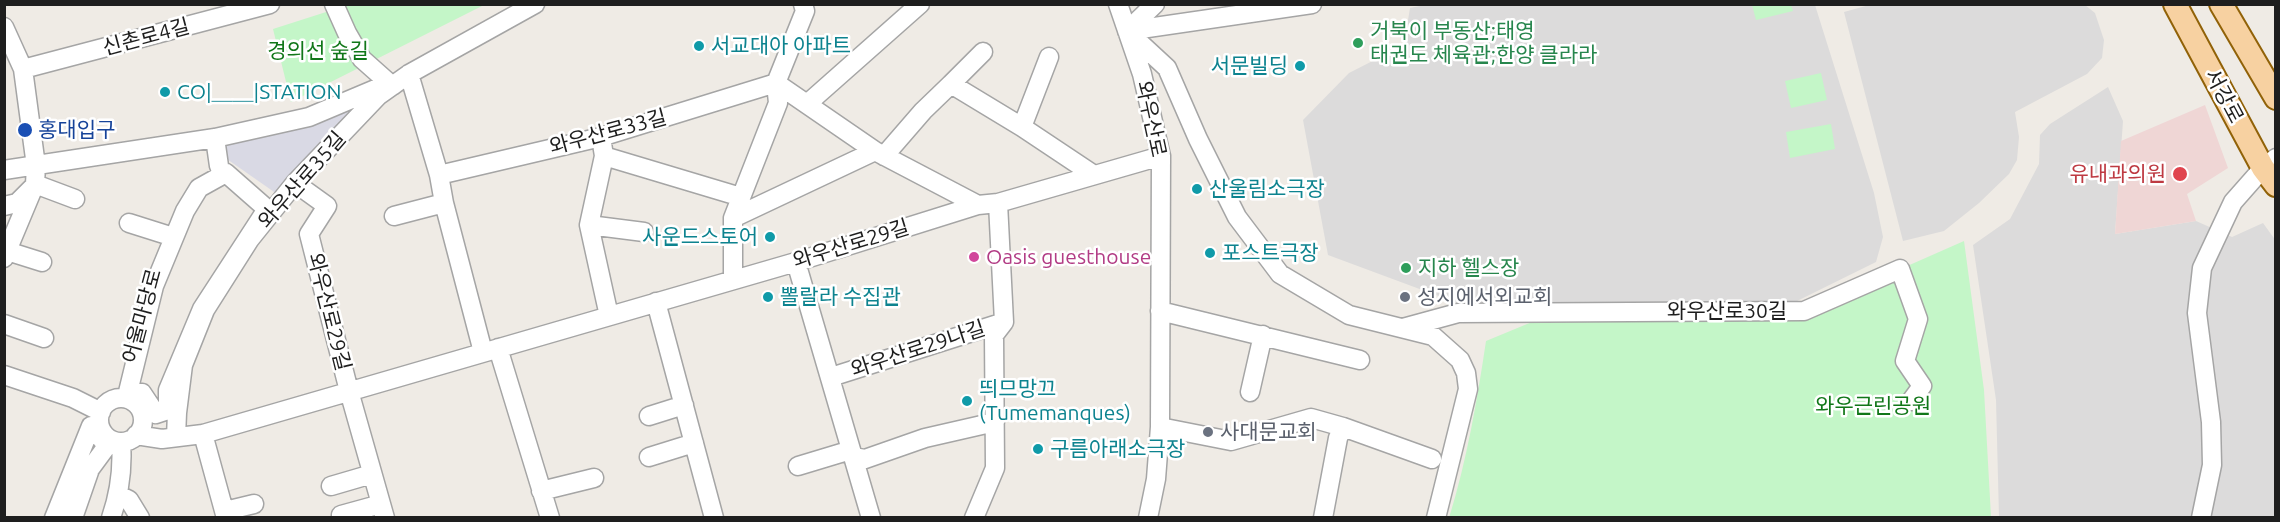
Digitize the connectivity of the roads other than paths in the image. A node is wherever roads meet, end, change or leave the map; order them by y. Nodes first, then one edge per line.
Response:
1 (270, 4) edge
2 (334, 4) edge
3 (535, 4) edge
4 (920, 4) edge
5 (1118, 4) edge
6 (1155, 4) edge
7 (1312, 4) edge
8 (2175, 4) edge
9 (2222, 4) edge
10 (806, 7) edge
11 (4, 27) edge
12 (2234, 28) junction
13 (1127, 31) junction
14 (983, 52) dead end
15 (1049, 57) dead end
16 (2276, 65) edge
17 (23, 69) junction
18 (398, 81) junction
19 (776, 83) junction
20 (951, 84) junction
21 (2276, 98) edge
22 (807, 104) junction
23 (1022, 127) junction
24 (601, 137) junction
25 (214, 138) junction
26 (880, 153) junction
27 (604, 156) junction
28 (1161, 156) junction
29 (36, 166) junction
30 (4, 170) edge
31 (222, 170) junction
32 (439, 174) junction
33 (2272, 174) edge
34 (1094, 175) junction
35 (295, 183) junction
36 (35, 184) junction
37 (741, 197) junction
38 (75, 199) dead end
39 (444, 203) junction
40 (998, 203) junction
41 (11, 204) edge
42 (978, 205) junction
43 (277, 207) junction
44 (394, 216) dead end
45 (733, 218) junction
46 (129, 223) dead end
47 (589, 225) junction
48 (644, 232) dead end
49 (166, 235) junction
50 (6, 254) edge
51 (42, 262) dead end
52 (796, 262) junction
53 (733, 280) junction
54 (656, 302) junction
55 (1160, 310) junction
56 (609, 316) junction
57 (1004, 322) junction
58 (4, 324) edge
59 (1401, 328) junction
60 (1263, 335) junction
61 (44, 338) dead end
62 (490, 350) junction
63 (1360, 360) dead end
64 (4, 375) edge
65 (831, 377) junction
66 (349, 391) junction
67 (1250, 392) dead end
68 (120, 398) junction
69 (1911, 401) dead end
70 (684, 405) junction
71 (101, 412) junction
72 (649, 417) dead end
73 (995, 422) junction
74 (1160, 427) junction
75 (1343, 427) junction
76 (203, 434) junction
77 (176, 437) junction
78 (129, 439) junction
79 (694, 443) junction
80 (852, 454) junction
81 (649, 457) dead end
82 (1432, 459) dead end
83 (798, 466) dead end
84 (372, 474) junction
85 (594, 478) dead end
86 (331, 486) dead end
87 (542, 491) junction
88 (119, 495) junction
89 (254, 504) dead end
90 (383, 511) edge
91 (226, 514) edge
92 (341, 515) dead end
93 (54, 518) edge
94 (73, 518) edge
95 (111, 518) edge
96 (140, 518) edge
97 (550, 518) edge
98 (714, 518) edge
99 (871, 518) edge
100 (974, 518) edge
101 (1148, 518) edge
102 (1323, 518) edge
103 (1436, 518) edge
104 (2201, 518) edge

1 - 17 street, 신촌로4길
2 - 18 street
3 - 18 street, 와우산로35길
4 - 22 street
5 - 13 street, 와우산로
6 - 13 street
7 - 13 street
8 - 33 main road, 서강로
9 - 12 main road, 서강로
10 - 19 street
11 - 17 street
12 - 16 main road
12 - 21 main road, 서강로
13 - 28 street, 와우산로
13 - 59 street, 와우산로30길
14 - 20 street
15 - 23 street
17 - 29 street
18 - 25 street
18 - 32 street
18 - 35 street, 와우산로35길
19 - 22 street
19 - 24 street, 와우산로33길
19 - 37 street
20 - 23 street
20 - 26 street
22 - 26 street
23 - 34 street
24 - 27 street
24 - 32 street, 와우산로33길
25 - 29 street
25 - 31 street
26 - 42 street
26 - 45 street
27 - 37 street
27 - 47 street
28 - 34 street, 와우산로29길
28 - 55 street, 와우산로
29 - 30 street
29 - 36 street
31 - 31 street
31 - 43 street
31 - 49 street, 어울마당로
32 - 39 street
33 - 104 street
34 - 40 street, 와우산로29길
35 - 43 street, 와우산로35길
35 - 66 street, 와우산로29길
36 - 38 street
36 - 41 street
36 - 50 street
37 - 45 street
39 - 44 street
39 - 62 street
40 - 42 street, 와우산로29길
40 - 57 street
42 - 52 street, 와우산로29길
43 - 77 street, 와우산로35길
45 - 53 street
46 - 49 street
47 - 48 street
47 - 56 street
49 - 68 street, 어울마당로
50 - 51 street
52 - 53 street, 와우산로29길
52 - 65 street, 와우산로29나길
53 - 54 street, 와우산로29길
54 - 56 street, 와우산로29길
54 - 70 street
55 - 60 street
55 - 74 street, 와우산로
56 - 62 street, 와우산로29길
57 - 65 street, 와우산로29나길
57 - 73 street
58 - 61 street
59 - 69 street, 와우산로30길
59 - 103 street, 와우산로30길
60 - 63 street
60 - 67 street
62 - 66 street, 와우산로29길
62 - 87 street
64 - 71 street
65 - 80 street, 와우산로29나길
66 - 76 street, 와우산로29길
66 - 84 street
68 - 71 street
68 - 78 street
70 - 72 street
70 - 79 street
71 - 78 street
73 - 80 street
73 - 100 street
74 - 75 street
74 - 101 street, 와우산로
75 - 82 street
75 - 102 street
76 - 77 street, 와우산로29길
76 - 91 street
77 - 78 street, 와우산로29길
78 - 88 street
79 - 81 street
79 - 98 street
80 - 83 street
80 - 99 street, 와우산로29나길
84 - 86 street
84 - 90 street
85 - 87 street
87 - 97 street
88 - 95 street
88 - 96 street
89 - 91 street
90 - 92 street
93 - 94 street

